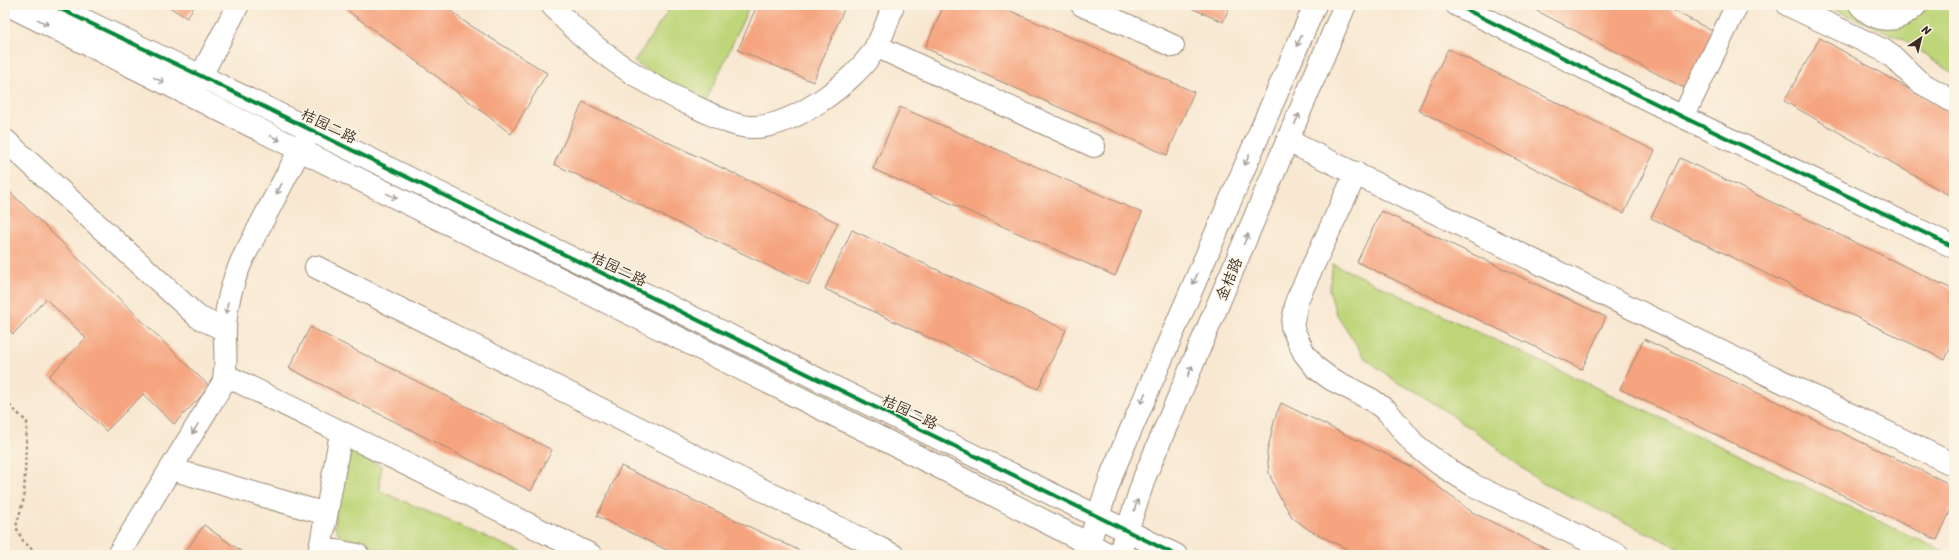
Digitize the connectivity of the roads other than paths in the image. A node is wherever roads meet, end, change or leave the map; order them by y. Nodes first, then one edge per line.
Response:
1 (8, 5) edge
2 (52, 5) edge
3 (238, 5) edge
4 (552, 5) edge
5 (893, 5) edge
6 (1082, 5) edge
7 (1315, 5) edge
8 (1345, 5) edge
9 (1457, 5) edge
10 (1788, 5) edge
11 (1916, 5) edge
12 (1731, 7) edge
13 (1865, 10) edge
14 (1858, 38) junction
15 (876, 46) junction
16 (1172, 46) dead end
17 (201, 76) junction
18 (190, 96) junction
19 (1954, 102) edge
20 (1683, 117) junction
21 (311, 130) junction
22 (5, 140) edge
23 (1288, 140) junction
24 (1094, 146) dead end
25 (300, 151) junction
26 (1356, 173) junction
27 (1954, 247) edge
28 (316, 267) dead end
29 (225, 330) junction
30 (225, 375) junction
31 (341, 433) junction
32 (1954, 465) edge
33 (171, 469) junction
34 (326, 514) junction
35 (1096, 516) junction
36 (1127, 532) junction
37 (1087, 549) edge
38 (319, 552) edge
39 (118, 555) edge
40 (358, 555) edge
41 (591, 555) edge
42 (893, 555) edge
43 (1110, 555) edge
44 (1119, 555) edge
45 (1176, 555) edge
46 (1618, 555) edge

1 -> 18 street
2 - 17 street, 桔园二路
3 - 17 street
4 - 15 street
5 - 15 street
6 - 16 street
7 -> 35 street
23 -> 8 street, 金桔路
9 - 20 street
10 - 14 street
11 - 13 street
12 - 20 street
13 - 14 street
14 - 19 street
15 - 24 street
17 - 18 street
17 - 21 street, 桔园二路
18 -> 25 street
20 - 27 street
21 - 25 street
21 - 35 street, 桔园二路
22 - 29 street
23 - 26 street
36 -> 23 street, 金桔路
25 -> 29 street
25 -> 37 street
26 - 32 street
26 - 46 street
28 - 42 street
29 - 30 street
30 - 31 street
30 -> 33 street
31 - 34 street
31 - 41 street
33 - 34 street
33 - 39 street
34 - 38 street
35 - 36 street, 桔园二路
35 - 37 street
36 - 44 street, 金桔路
36 - 45 street, 桔园二路
37 - 43 street
38 - 40 street

